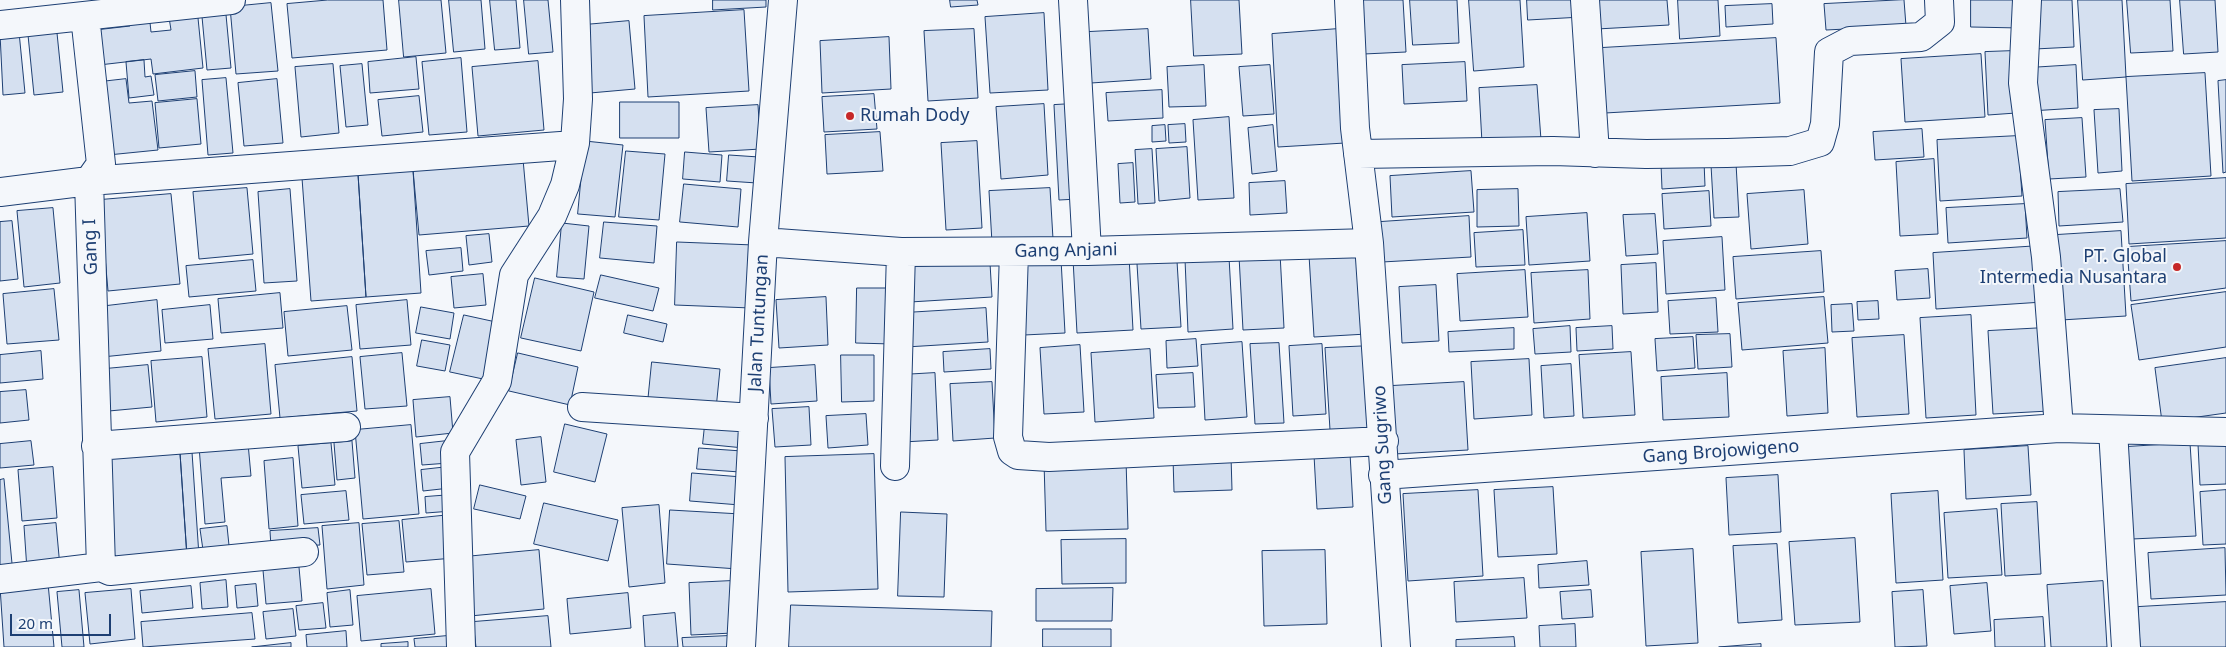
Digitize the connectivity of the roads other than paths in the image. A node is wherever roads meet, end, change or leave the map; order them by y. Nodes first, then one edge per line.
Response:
1 (231, 0) edge
2 (575, 0) edge
3 (782, 0) edge
4 (1073, 0) edge
5 (1349, 0) edge
6 (1586, 0) edge
7 (1940, 0) edge
8 (2027, 0) edge
9 (180, 3) edge
10 (85, 16) junction
11 (0, 25) edge
12 (574, 145) junction
13 (1594, 153) junction
14 (1358, 154) junction
15 (89, 181) junction
16 (0, 192) edge
17 (764, 242) junction
18 (1369, 243) junction
19 (901, 252) junction
20 (1014, 252) junction
21 (1087, 252) junction
22 (582, 407) dead end
23 (754, 418) junction
24 (346, 427) dead end
25 (2058, 428) junction
26 (2113, 430) junction
27 (2226, 432) edge
28 (1384, 441) junction
29 (96, 446) junction
30 (895, 466) dead end
31 (1384, 475) junction
32 (304, 552) dead end
33 (101, 567) junction
34 (0, 578) edge
35 (461, 647) edge
36 (741, 647) edge
37 (1396, 647) edge
38 (2126, 647) edge

1 - 9 street
2 - 12 street
3 - 17 street, Jalan Tuntungan
4 - 21 street
5 - 14 street, Gang Sugriwo
6 - 13 street
7 - 13 street
8 - 25 street
9 - 10 street
10 - 11 street
10 - 15 street
12 - 15 street
12 - 35 street
13 - 14 street
14 - 18 street, Gang Sugriwo
15 - 16 street
15 - 29 street, Gang I
17 - 19 street, Gang Anjani
17 - 23 street, Jalan Tuntungan
18 - 21 street, Gang Anjani
18 - 28 street, Gang Sugriwo
19 - 20 street, Gang Anjani
19 - 30 street
20 - 21 street, Gang Anjani
20 - 28 street
22 - 23 street
23 - 36 street, Jalan Tuntungan
24 - 29 street
25 - 26 street, Gang Brojowigeno
25 - 31 street, Gang Brojowigeno
26 - 27 street, Gang Brojowigeno
26 - 38 street
28 - 31 street, Gang Sugriwo
29 - 33 street, Gang I
31 - 37 street, Gang Sugriwo
32 - 33 street
33 - 34 street

